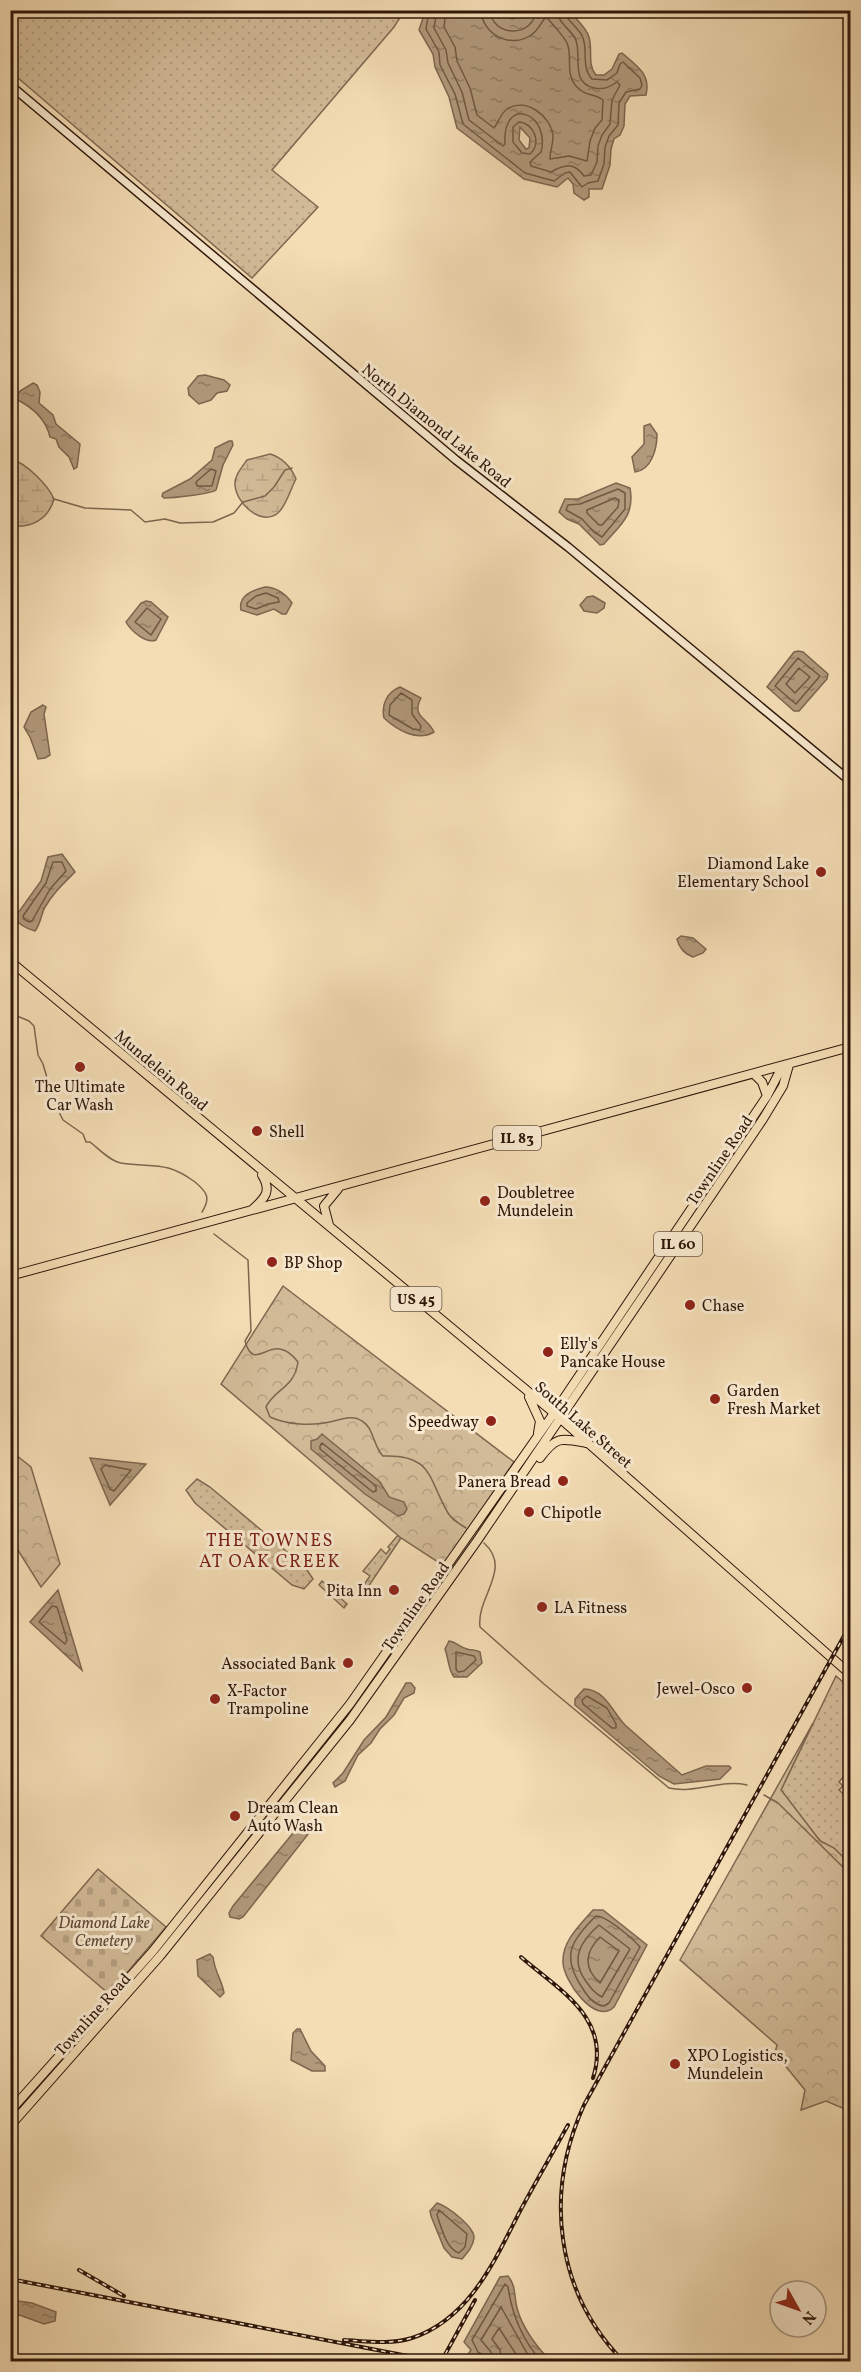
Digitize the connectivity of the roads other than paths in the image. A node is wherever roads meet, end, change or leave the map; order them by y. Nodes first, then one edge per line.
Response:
1 (10, 85) edge
2 (850, 781) edge
3 (10, 961) edge
4 (850, 1047) edge
5 (786, 1066) junction
6 (755, 1075) junction
7 (767, 1096) junction
8 (259, 1169) junction
9 (339, 1187) junction
10 (296, 1199) junction
11 (251, 1210) junction
12 (330, 1228) junction
13 (10, 1276) edge
14 (521, 1386) junction
15 (557, 1416) junction
16 (537, 1438) junction
17 (587, 1444) junction
18 (522, 1475) junction
19 (850, 1674) edge
20 (10, 2111) edge
21 (10, 2126) edge

1 - 2 street, North Diamond Lake Road
3 - 8 main road, Mundelein Road
4 - 5 main road
5 - 6 main road, IL 83
5 - 7 main road, Townline Road / IL 60
5 - 15 main road, Townline Road / IL 60
6 - 7 main road
6 - 9 main road, IL 83
7 - 15 main road, Townline Road / IL 60
8 - 10 main road, Mundelein Road
8 - 11 main road
9 - 10 main road, IL 83
9 - 12 main road
10 - 11 main road
10 - 12 main road, South Lake Street / US 45
11 - 13 main road
12 - 14 main road, South Lake Street / US 45
14 - 15 main road, South Lake Street / US 45
14 - 16 main road
15 - 16 main road, Townline Road / IL 60
15 - 17 main road, South Lake Street / US 45
15 - 18 main road, Townline Road / IL 60
16 - 20 main road, Townline Road / IL 60
17 - 18 main road
17 - 19 main road, South Lake Street / US 45
18 - 21 main road, Townline Road / IL 60

